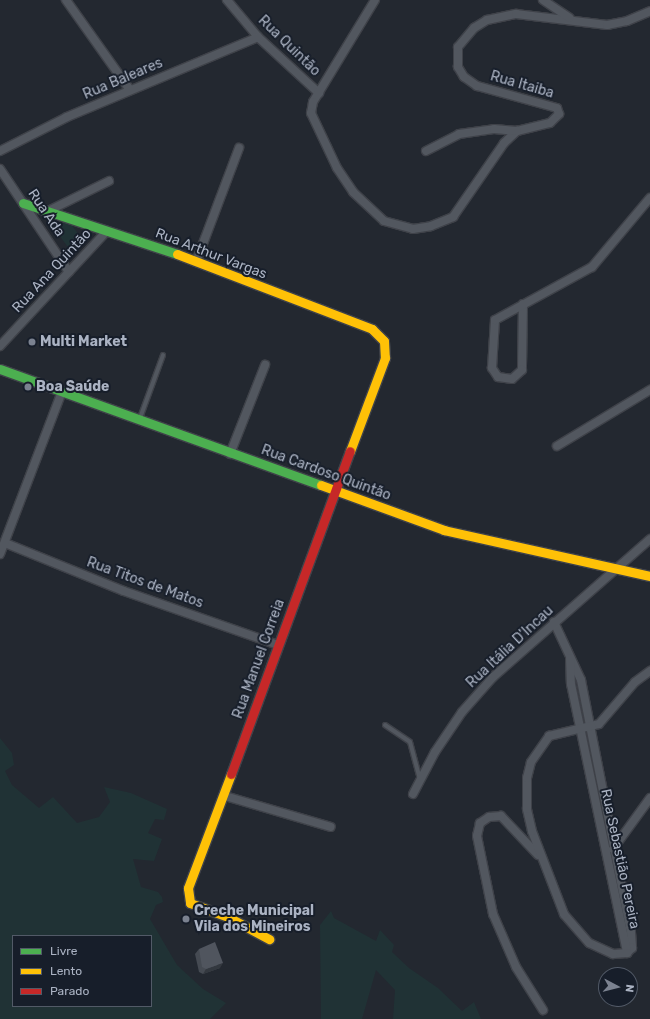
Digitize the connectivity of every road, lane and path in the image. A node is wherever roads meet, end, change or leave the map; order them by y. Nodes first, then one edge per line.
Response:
1 (66, 0) edge
2 (227, 0) edge
3 (375, 0) edge
4 (543, 0) edge
5 (650, 11) edge
6 (571, 19) junction
7 (258, 37) junction
8 (130, 90) junction
9 (318, 93) junction
10 (517, 131) junction
11 (239, 148) dead end
12 (426, 150) dead end
13 (0, 151) edge
14 (0, 169) edge
15 (109, 182) dead end
16 (650, 198) edge
17 (23, 203) junction
18 (48, 211) junction
19 (107, 231) junction
20 (196, 262) junction
21 (69, 272) junction
22 (523, 304) junction
23 (384, 341) joint
24 (0, 346) edge
25 (163, 355) dead end
26 (265, 365) dead end
27 (0, 369) edge
28 (650, 390) edge
29 (62, 392) junction
30 (139, 420) junction
31 (557, 446) dead end
32 (230, 454) junction
33 (336, 491) junction
34 (650, 539) edge
35 (5, 543) junction
36 (0, 554) edge
37 (615, 568) junction
38 (650, 576) edge
39 (554, 622) junction
40 (278, 645) junction
41 (570, 658) junction
42 (650, 671) edge
43 (385, 725) dead end
44 (590, 727) junction
45 (580, 729) junction
46 (420, 781) junction
47 (413, 794) dead end
48 (225, 796) junction
49 (650, 798) edge
50 (331, 827) dead end
51 (615, 848) junction
52 (606, 854) junction
53 (540, 857) junction
54 (269, 939) dead end
55 (627, 953) junction
56 (543, 1010) dead end

1 - 8 street
2 - 7 street, Rua Quintão
3 - 9 street
4 - 6 street
5 - 6 street, Rua Itaiba
6 - 10 street, Rua Itaiba
7 - 8 street, Rua Baleares
7 - 9 street, Rua Quintão
8 - 13 street, Rua Baleares
9 - 10 street
10 - 12 street
11 - 20 street
14 - 17 street, Rua Ada
15 - 18 street
16 - 22 street
17 - 18 street, Rua Arthur Vargas
17 - 21 street, Rua Ada
18 - 19 street, Rua Arthur Vargas
19 - 20 street, Rua Arthur Vargas
19 - 21 street, Rua Ana Quintão
20 - 23 street, Rua Arthur Vargas
21 - 24 street, Rua Ana Quintão
22 - 22 street
23 - 33 street, Rua Manuel Correia
25 - 30 lane
26 - 32 street
27 - 29 street, Rua Cardoso Quintão
28 - 31 street
29 - 30 street, Rua Cardoso Quintão
29 - 35 street
30 - 32 street, Rua Cardoso Quintão
32 - 33 street, Rua Cardoso Quintão
33 - 37 street, Rua Cardoso Quintão
33 - 40 street, Rua Manuel Correia
34 - 37 street, Rua Itália D'Incau
35 - 36 street
35 - 40 street, Rua Titos de Matos
37 - 38 street, Rua Cardoso Quintão
37 - 39 street, Rua Itália D'Incau
39 - 41 street, Rua Sebastião Pereira
39 - 46 street, Rua Itália D'Incau
40 - 48 street, Rua Manuel Correia
41 - 44 street, Rua Sebastião Pereira
41 - 45 street, Rua Sebastião Pereira
42 - 44 street
43 - 46 lane
44 - 45 street
44 - 51 street, Rua Sebastião Pereira
45 - 52 street, Rua Sebastião Pereira
45 - 53 street
46 - 47 street, Rua Itália D'Incau
48 - 50 street
48 - 54 street, Rua Manuel Correia
49 - 51 street
51 - 52 street
51 - 55 street, Rua Sebastião Pereira
52 - 55 street, Rua Sebastião Pereira
53 - 55 street
53 - 56 street

